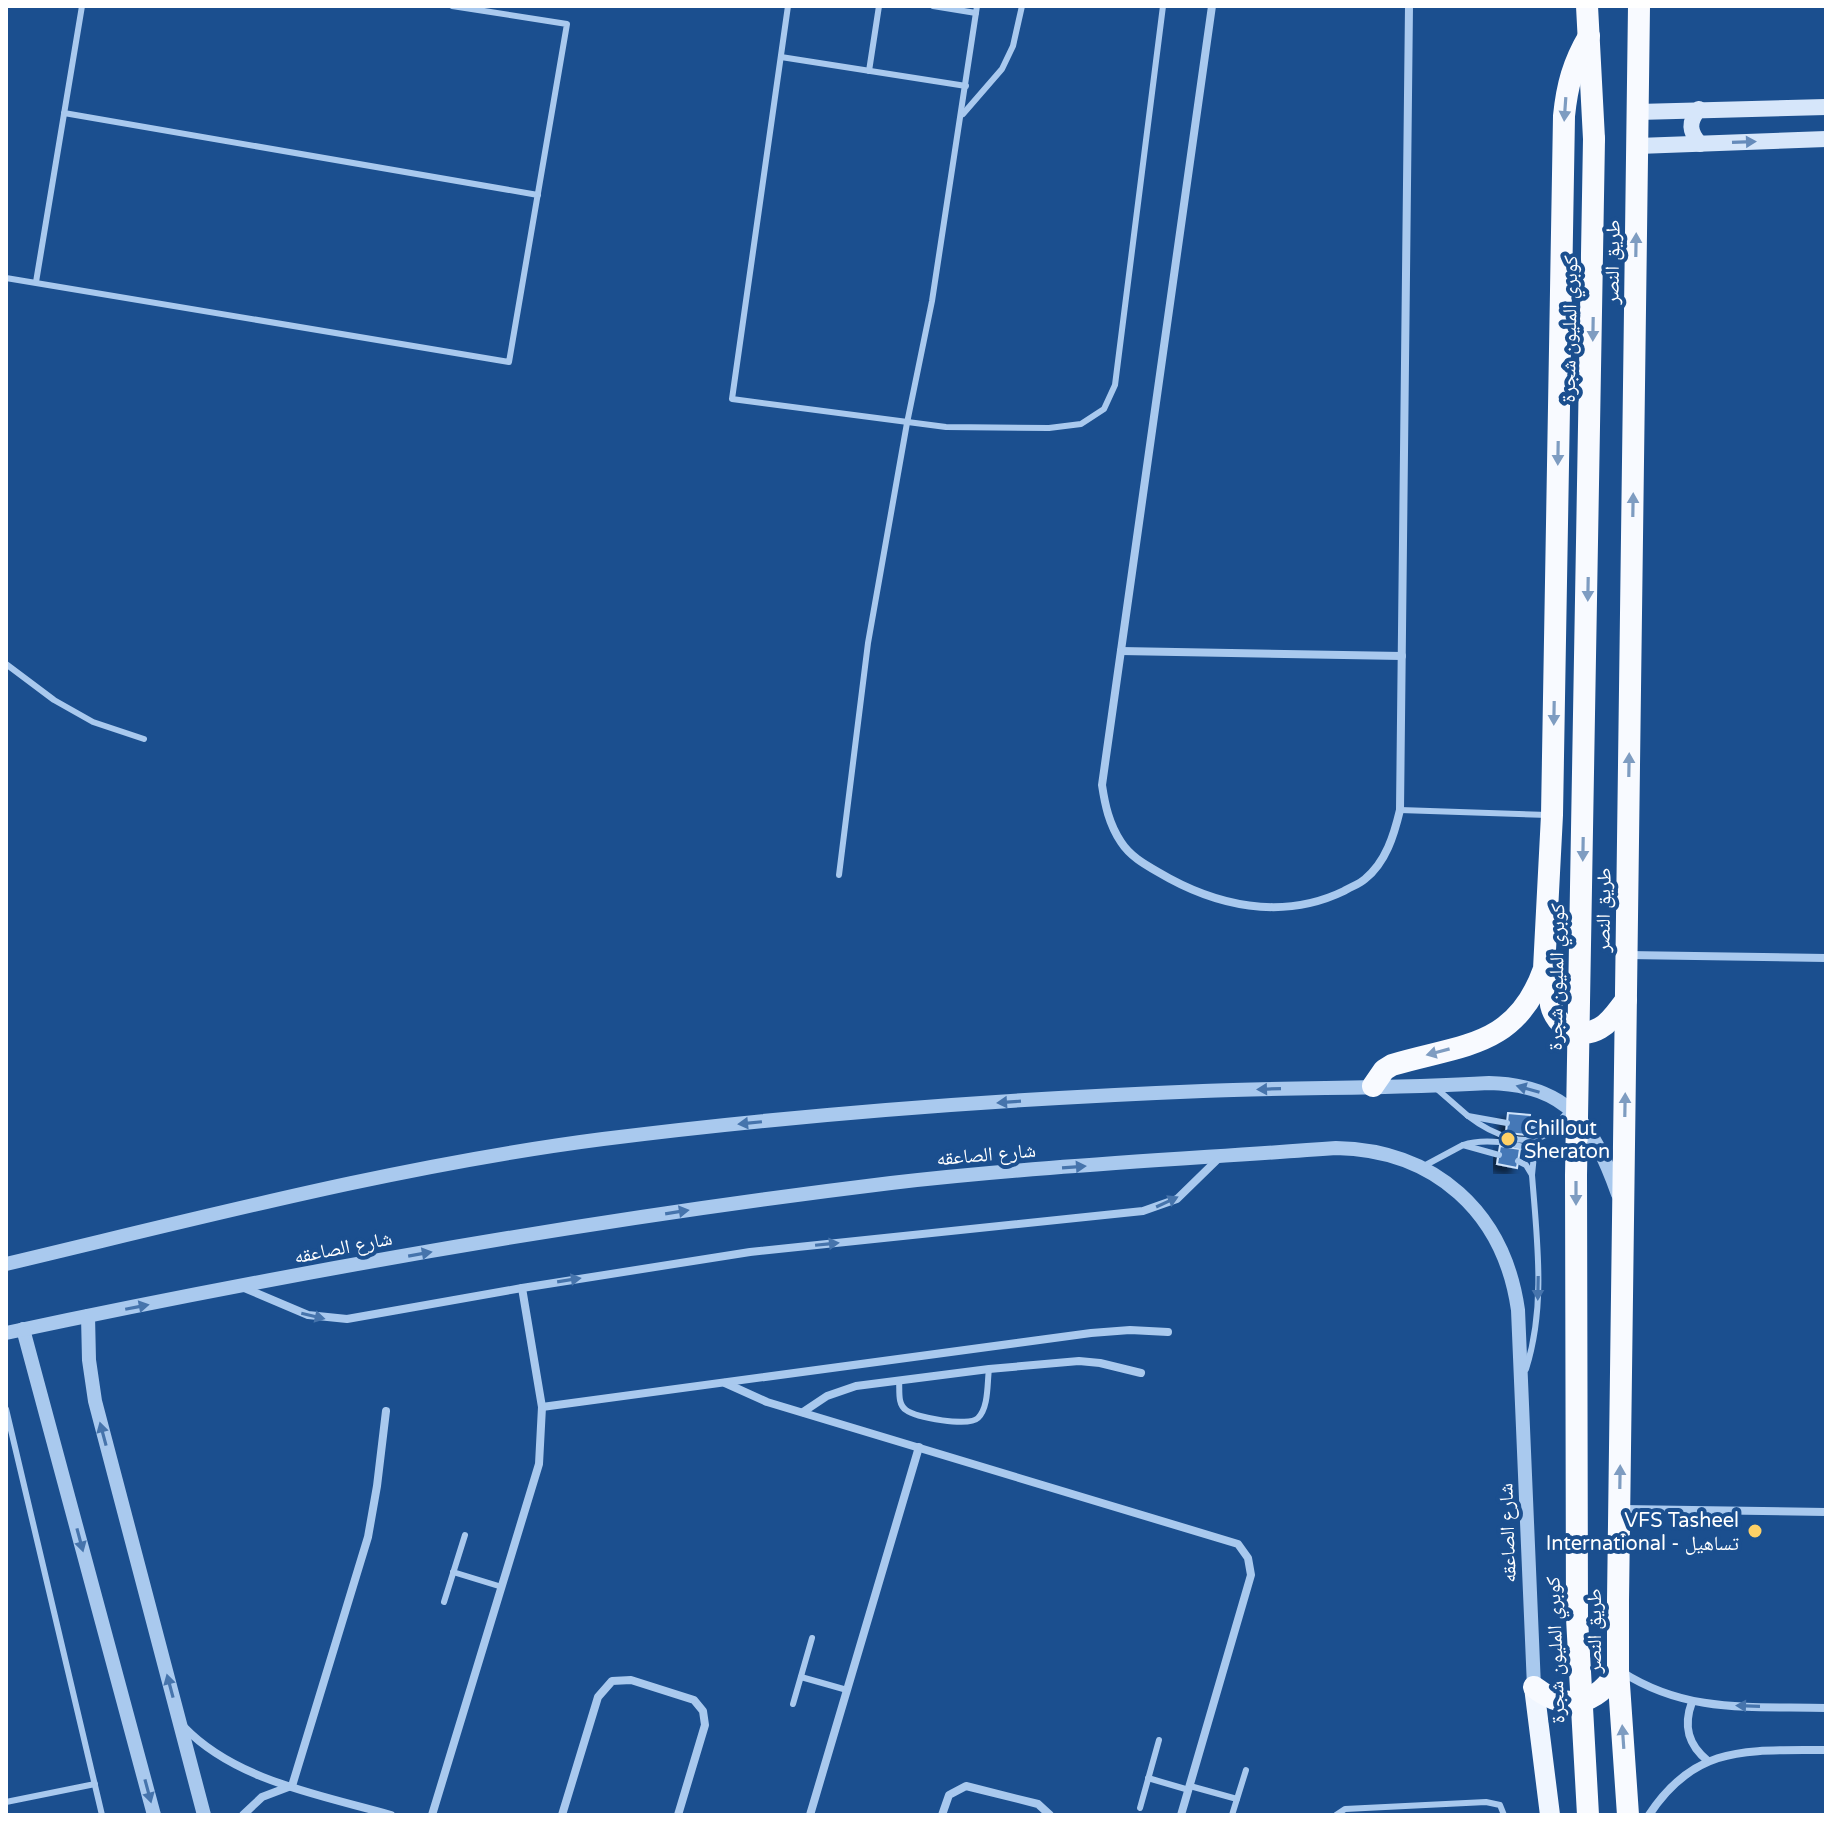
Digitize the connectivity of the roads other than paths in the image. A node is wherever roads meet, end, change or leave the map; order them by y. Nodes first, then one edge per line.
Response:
1 (82, 6) edge
2 (452, 6) edge
3 (788, 6) edge
4 (879, 6) edge
5 (933, 6) edge
6 (1022, 6) edge
7 (1163, 6) edge
8 (1212, 6) edge
9 (1409, 6) edge
10 (1587, 6) edge
11 (1639, 6) edge
12 (977, 10) edge
13 (1589, 36) junction
14 (781, 57) junction
15 (869, 71) junction
16 (966, 86) junction
17 (1826, 107) edge
18 (1699, 109) junction
19 (1638, 112) junction
20 (64, 113) junction
21 (961, 117) junction
22 (1826, 139) edge
23 (1700, 144) junction
24 (1638, 146) junction
25 (538, 195) junction
26 (6, 278) edge
27 (36, 282) junction
28 (907, 423) junction
29 (1121, 651) junction
30 (1402, 656) junction
31 (6, 664) edge
32 (144, 739) dead end
33 (1400, 810) junction
34 (1552, 815) junction
35 (839, 875) dead end
36 (1547, 946) junction
37 (1626, 955) junction
38 (1826, 958) edge
39 (1626, 1000) junction
40 (1432, 1085) junction
41 (1373, 1086) junction
42 (1570, 1109) junction
43 (1468, 1116) junction
44 (1507, 1123) dead end
45 (1529, 1126) dead end
46 (1554, 1127) junction
47 (1463, 1145) junction
48 (1499, 1155) dead end
49 (1221, 1156) junction
50 (1518, 1161) dead end
51 (1422, 1167) junction
52 (1532, 1175) junction
53 (1624, 1209) junction
54 (6, 1264) edge
55 (241, 1287) junction
56 (522, 1288) junction
57 (88, 1316) junction
58 (23, 1329) junction
59 (1168, 1332) dead end
60 (6, 1333) edge
61 (989, 1369) junction
62 (1141, 1373) dead end
63 (899, 1380) junction
64 (725, 1383) junction
65 (1520, 1386) junction
66 (542, 1407) junction
67 (6, 1409) edge
68 (386, 1411) dead end
69 (803, 1412) junction
70 (919, 1447) junction
71 (1619, 1509) junction
72 (1826, 1512) edge
73 (465, 1535) dead end
74 (453, 1572) junction
75 (502, 1587) junction
76 (444, 1602) dead end
77 (812, 1638) dead end
78 (1618, 1670) junction
79 (801, 1677) junction
80 (1534, 1687) junction
81 (847, 1690) junction
82 (1692, 1702) junction
83 (793, 1704) dead end
84 (1826, 1708) edge
85 (179, 1721) junction
86 (1159, 1740) dead end
87 (1826, 1750) edge
88 (1708, 1761) junction
89 (1246, 1770) dead end
90 (1148, 1778) junction
91 (95, 1784) junction
92 (292, 1786) junction
93 (1189, 1788) junction
94 (1237, 1799) junction
95 (6, 1802) edge
96 (1140, 1808) dead end
97 (102, 1815) edge
98 (154, 1815) edge
99 (204, 1815) edge
100 (243, 1815) edge
101 (391, 1815) edge
102 (432, 1815) edge
103 (562, 1815) edge
104 (678, 1815) edge
105 (810, 1815) edge
106 (942, 1815) edge
107 (1050, 1815) edge
108 (1181, 1815) edge
109 (1232, 1815) edge
110 (1336, 1815) edge
111 (1504, 1815) edge
112 (1550, 1815) edge
113 (1588, 1815) edge
114 (1628, 1815) edge
115 (1649, 1815) edge

1 - 20 lane
2 - 25 lane
3 - 14 lane
4 - 15 lane
5 - 12 lane
6 - 21 lane
7 - 28 lane
8 - 29 street
9 - 30 street
10 - 13 highway
11 - 19 highway, طريق النصر
12 - 16 lane
13 -> 34 highway
13 -> 113 highway, كوبري المليون شجرة, bridge
14 - 15 lane
14 - 28 lane
15 - 16 lane
16 - 21 lane
17 - 18 main road
18 - 19 main road
18 - 23 main road
19 - 24 highway, طريق النصر
20 - 25 lane
20 - 27 lane
21 - 28 lane
23 -> 22 main road
23 - 24 main road
37 -> 24 highway, طريق النصر
25 - 27 lane
26 - 27 lane
28 - 35 lane
29 - 30 street
29 - 33 street
30 - 33 street
31 - 32 lane
33 - 34 lane
34 - 36 highway
36 - 39 highway
36 -> 41 highway
37 - 38 street
37 - 39 highway, طريق النصر
53 -> 39 highway, طريق النصر
40 - 41 street
42 -> 40 street
40 - 43 lane
41 -> 54 street
42 - 46 lane
42 - 53 street
43 - 44 lane
43 - 46 lane
45 - 46 lane
47 - 48 lane
47 - 51 lane
47 - 52 lane
49 - 51 street, شارع الصاعقه
55 -> 49 street, شارع الصاعقه
56 -> 49 street
50 - 52 lane
51 - 65 street, شارع الصاعقه
52 -> 65 lane
71 -> 53 highway, طريق النصر
55 -> 56 street
57 -> 55 street, شارع الصاعقه
56 - 66 street
57 - 58 street, شارع الصاعقه
85 -> 57 street
58 - 60 street, شارع الصاعقه
58 -> 98 street
59 - 64 street
61 - 62 street
61 - 63 street
61 - 63 lane
63 - 69 street
64 - 66 street
64 - 69 street
65 - 80 street, شارع الصاعقه
66 - 75 street
67 - 91 lane
68 - 92 street
69 - 70 street
70 - 81 street
70 - 93 street
71 - 72 street
71 - 78 highway, طريق النصر
73 - 74 lane
74 - 75 lane
74 - 76 lane
75 - 102 street
77 - 79 lane
78 - 80 highway
78 - 82 street
114 -> 78 highway, طريق النصر
79 - 81 lane
79 - 83 lane
80 - 112 main road
81 - 105 street
84 -> 82 street
82 - 88 street
85 - 92 street
85 - 99 street
86 - 90 lane
87 - 88 street
88 - 115 street
89 - 94 lane
90 - 93 lane
90 - 96 lane
91 - 95 lane
91 - 97 lane
92 - 100 street
92 - 101 street
93 - 94 lane
93 - 108 street
94 - 109 lane
103 - 104 street
106 - 107 street
110 - 111 lane

